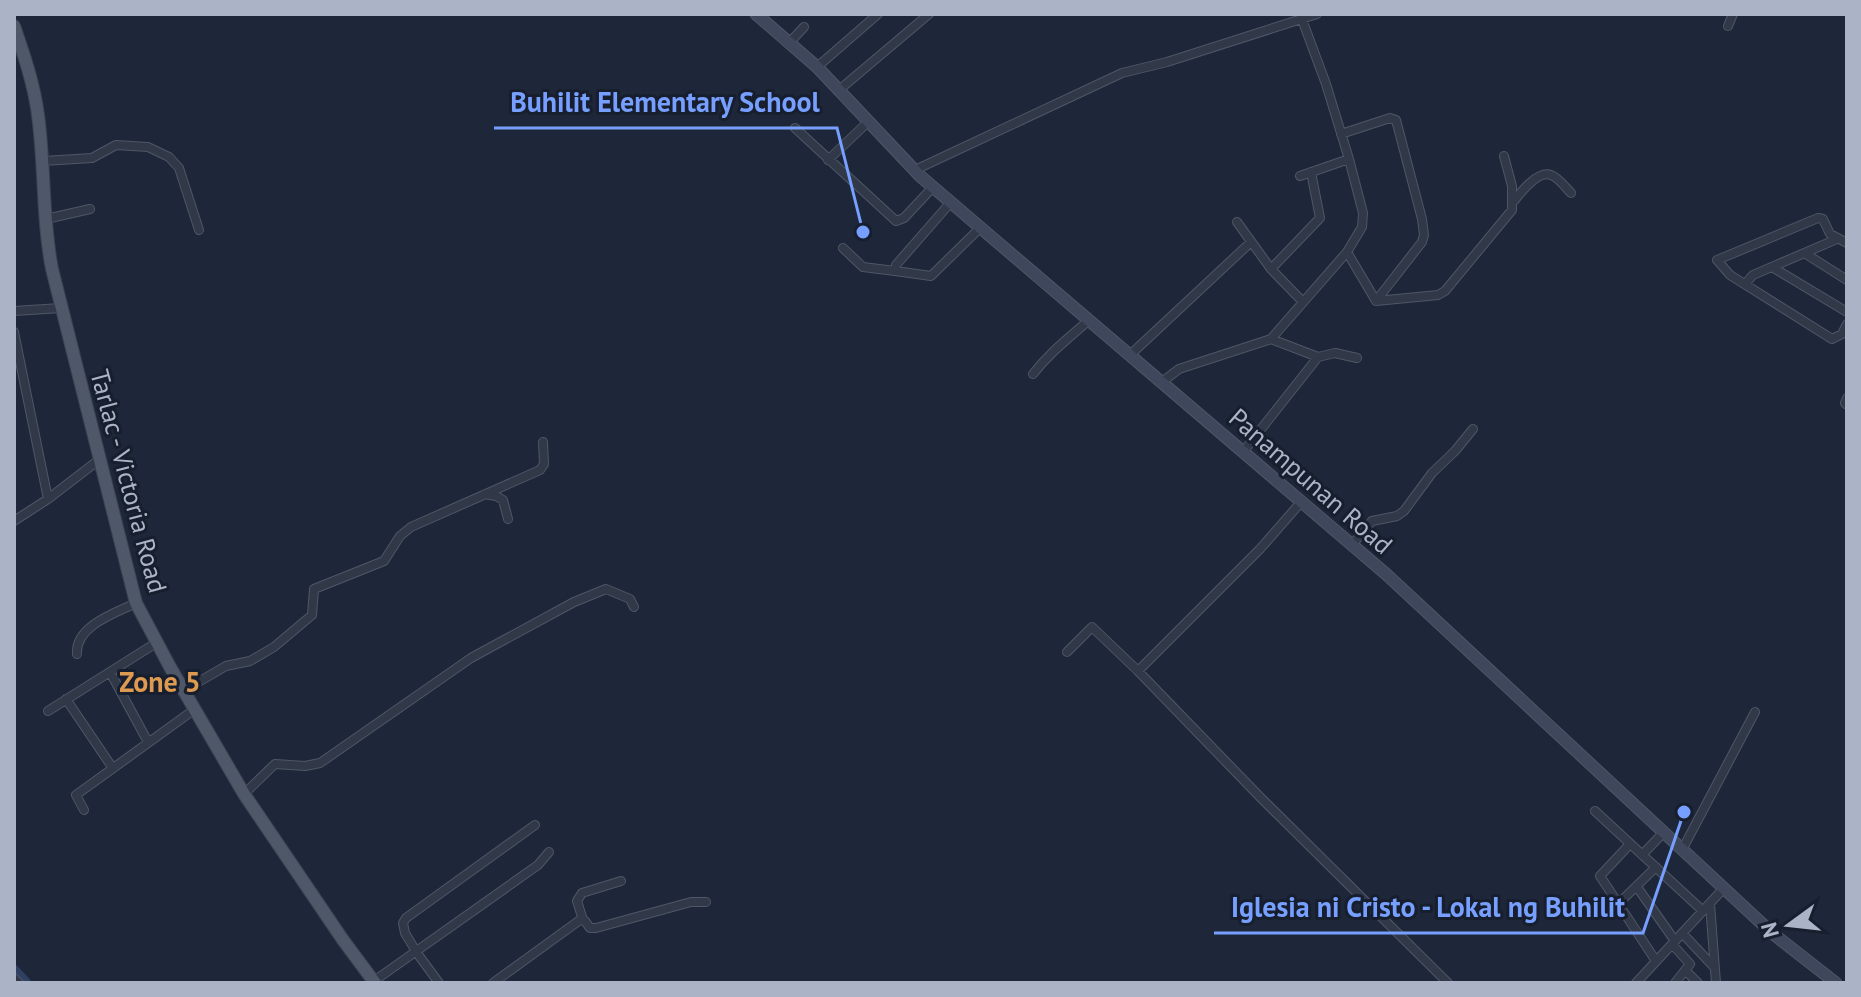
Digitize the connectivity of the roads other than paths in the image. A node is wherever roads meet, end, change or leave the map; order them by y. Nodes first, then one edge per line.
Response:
1 (756, 14) edge
2 (878, 14) edge
3 (929, 14) edge
4 (1317, 14) edge
5 (1733, 14) edge
6 (1301, 16) edge
7 (14, 26) edge
8 (1728, 26) dead end
9 (804, 27) dead end
10 (790, 42) junction
11 (817, 67) junction
12 (839, 90) junction
13 (869, 121) junction
14 (795, 128) dead end
15 (1341, 134) junction
16 (1504, 156) dead end
17 (1349, 159) junction
18 (828, 160) junction
19 (43, 161) junction
20 (915, 170) junction
21 (1311, 172) junction
22 (1300, 176) dead end
23 (933, 187) junction
24 (1571, 193) dead end
25 (1513, 201) junction
26 (951, 202) junction
27 (90, 209) dead end
28 (46, 219) junction
29 (1237, 222) dead end
30 (980, 228) junction
31 (199, 230) dead end
32 (1837, 239) junction
33 (1251, 242) junction
34 (1847, 243) edge
35 (843, 248) dead end
36 (1347, 252) junction
37 (1806, 254) junction
38 (1772, 267) junction
39 (1271, 269) junction
40 (895, 271) junction
41 (1847, 280) edge
42 (1745, 284) junction
43 (1376, 301) junction
44 (1303, 302) junction
45 (61, 308) junction
46 (14, 311) edge
47 (1847, 312) edge
48 (1089, 320) junction
49 (1847, 324) edge
50 (14, 332) edge
51 (1271, 339) junction
52 (1130, 355) junction
53 (1318, 357) junction
54 (1357, 358) dead end
55 (1033, 374) dead end
56 (1162, 382) junction
57 (1847, 398) edge
58 (1847, 405) edge
59 (1473, 429) dead end
60 (543, 442) dead end
61 (1243, 452) junction
62 (100, 459) junction
63 (485, 494) junction
64 (48, 499) junction
65 (1302, 501) junction
66 (508, 519) dead end
67 (14, 521) edge
68 (1352, 545) junction
69 (136, 603) junction
70 (634, 607) dead end
71 (156, 643) junction
72 (1067, 652) dead end
73 (77, 654) dead end
74 (1138, 671) junction
75 (110, 672) junction
76 (183, 691) junction
77 (66, 699) junction
78 (195, 709) junction
79 (48, 711) dead end
80 (1755, 712) dead end
81 (148, 742) junction
82 (112, 767) junction
83 (244, 794) junction
84 (84, 810) dead end
85 (1595, 811) dead end
86 (535, 825) dead end
87 (1663, 833) junction
88 (1630, 844) junction
89 (1682, 850) junction
90 (549, 852) dead end
91 (1642, 855) junction
92 (1656, 867) junction
93 (621, 881) dead end
94 (1637, 887) junction
95 (1724, 888) junction
96 (706, 902) dead end
97 (1618, 904) junction
98 (1707, 907) junction
99 (583, 920) junction
100 (1677, 939) junction
101 (417, 953) junction
102 (1656, 961) junction
103 (1716, 968) junction
104 (1686, 971) junction
105 (14, 978) edge
106 (374, 982) edge
107 (19, 983) edge
108 (439, 983) edge
109 (493, 983) edge
110 (1448, 983) edge
111 (1636, 983) edge
112 (1675, 983) edge
113 (1698, 983) edge
114 (1716, 983) edge
115 (1836, 983) edge

1 - 10 street, Panampunan Road
2 - 11 street
3 - 12 street
4 - 6 street
5 - 8 street
6 - 15 street
6 - 20 street
7 - 19 main road, Tarlac - Victoria Road
9 - 10 street
10 - 11 street, Panampunan Road
11 - 12 street, Panampunan Road
12 - 13 street, Panampunan Road
13 - 18 street
13 - 20 street, Panampunan Road
14 - 18 street
15 - 17 street
15 - 43 street
16 - 25 street
17 - 21 street
17 - 36 street
18 - 23 street
19 - 28 main road, Tarlac - Victoria Road
19 - 31 street
20 - 23 street, Panampunan Road
21 - 22 street
21 - 39 street
23 - 26 street, Panampunan Road
24 - 25 street
25 - 43 street
26 - 30 street, Panampunan Road
26 - 40 street
27 - 28 street
28 - 45 main road, Tarlac - Victoria Road
29 - 33 street
30 - 40 street
30 - 48 street, Panampunan Road
32 - 34 street
32 - 37 street
32 - 42 street
33 - 39 street
33 - 52 street
35 - 40 street
36 - 43 street
36 - 44 street
37 - 38 street
37 - 41 street
38 - 42 street
38 - 47 street
39 - 44 street
42 - 49 street
44 - 51 street
45 - 46 street
45 - 62 main road, Tarlac - Victoria Road
48 - 52 street, Panampunan Road
48 - 55 street
50 - 64 street
51 - 53 street
51 - 56 street
52 - 56 street, Panampunan Road
53 - 54 street
53 - 61 street
56 - 61 street, Panampunan Road
57 - 58 street
59 - 68 street
60 - 63 street
61 - 65 street, Panampunan Road
62 - 64 street
62 - 69 main road, Tarlac - Victoria Road
63 - 66 street
63 - 76 street
64 - 67 street
65 - 68 street, Panampunan Road
65 - 74 street
68 - 87 street, Panampunan Road
69 - 71 main road, Tarlac - Victoria Road
69 - 73 street
70 - 83 street
71 - 75 street
71 - 76 main road, Tarlac - Victoria Road
72 - 74 street
74 - 110 street
75 - 77 street
75 - 81 street
76 - 78 main road, Tarlac - Victoria Road
77 - 79 street
77 - 82 street
78 - 81 street
78 - 83 main road, Tarlac - Victoria Road
80 - 89 street
81 - 82 street
82 - 84 street
83 - 106 main road, Tarlac - Victoria Road
85 - 88 street
86 - 101 street
87 - 89 street, Panampunan Road
87 - 91 street
88 - 91 street
88 - 97 street
89 - 95 street, Panampunan Road
90 - 101 street
91 - 92 street
92 - 94 street
92 - 98 street
93 - 99 street
94 - 97 street
94 - 100 street
95 - 98 street
95 - 115 street, Panampunan Road
96 - 99 street
97 - 102 street
98 - 100 street
98 - 103 street
99 - 109 street
100 - 102 street
100 - 103 street
100 - 104 street
101 - 106 street
101 - 108 street
102 - 111 street
103 - 114 street
104 - 112 street
104 - 113 street
105 - 107 street

